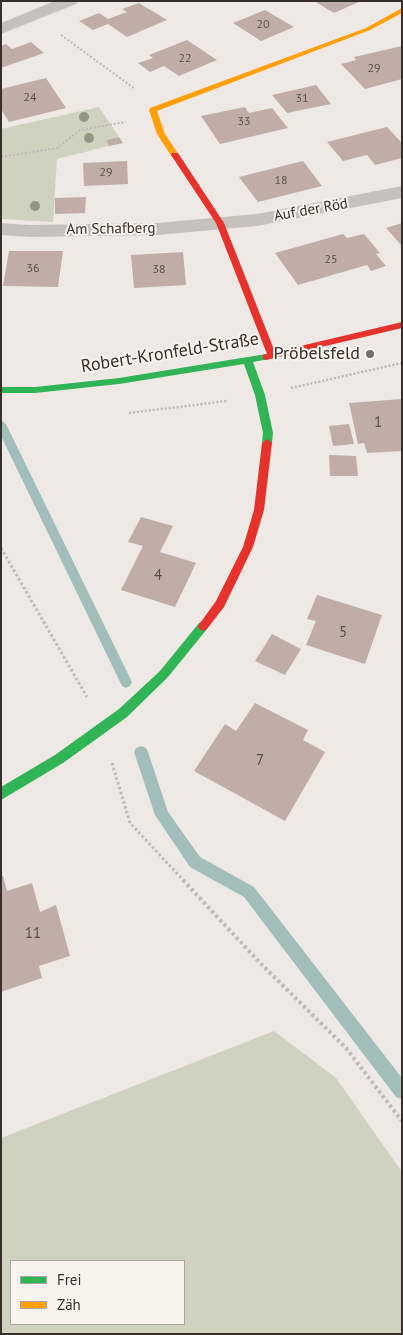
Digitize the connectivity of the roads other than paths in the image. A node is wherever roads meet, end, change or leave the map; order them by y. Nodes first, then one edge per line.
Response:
1 (70, 1) edge
2 (402, 10) edge
3 (1, 29) edge
4 (402, 192) edge
5 (220, 223) junction
6 (1, 229) edge
7 (402, 325) edge
8 (272, 355) junction
9 (248, 360) junction
10 (1, 390) edge
11 (1, 794) edge

1 - 3 street
2 - 5 street
4 - 5 street, Auf der Röd
5 - 6 street, Am Schafberg
5 - 8 street
7 - 8 street, Robert-Kronfeld-Straße
8 - 9 street, Robert-Kronfeld-Straße
9 - 10 street, Robert-Kronfeld-Straße
9 - 11 street

